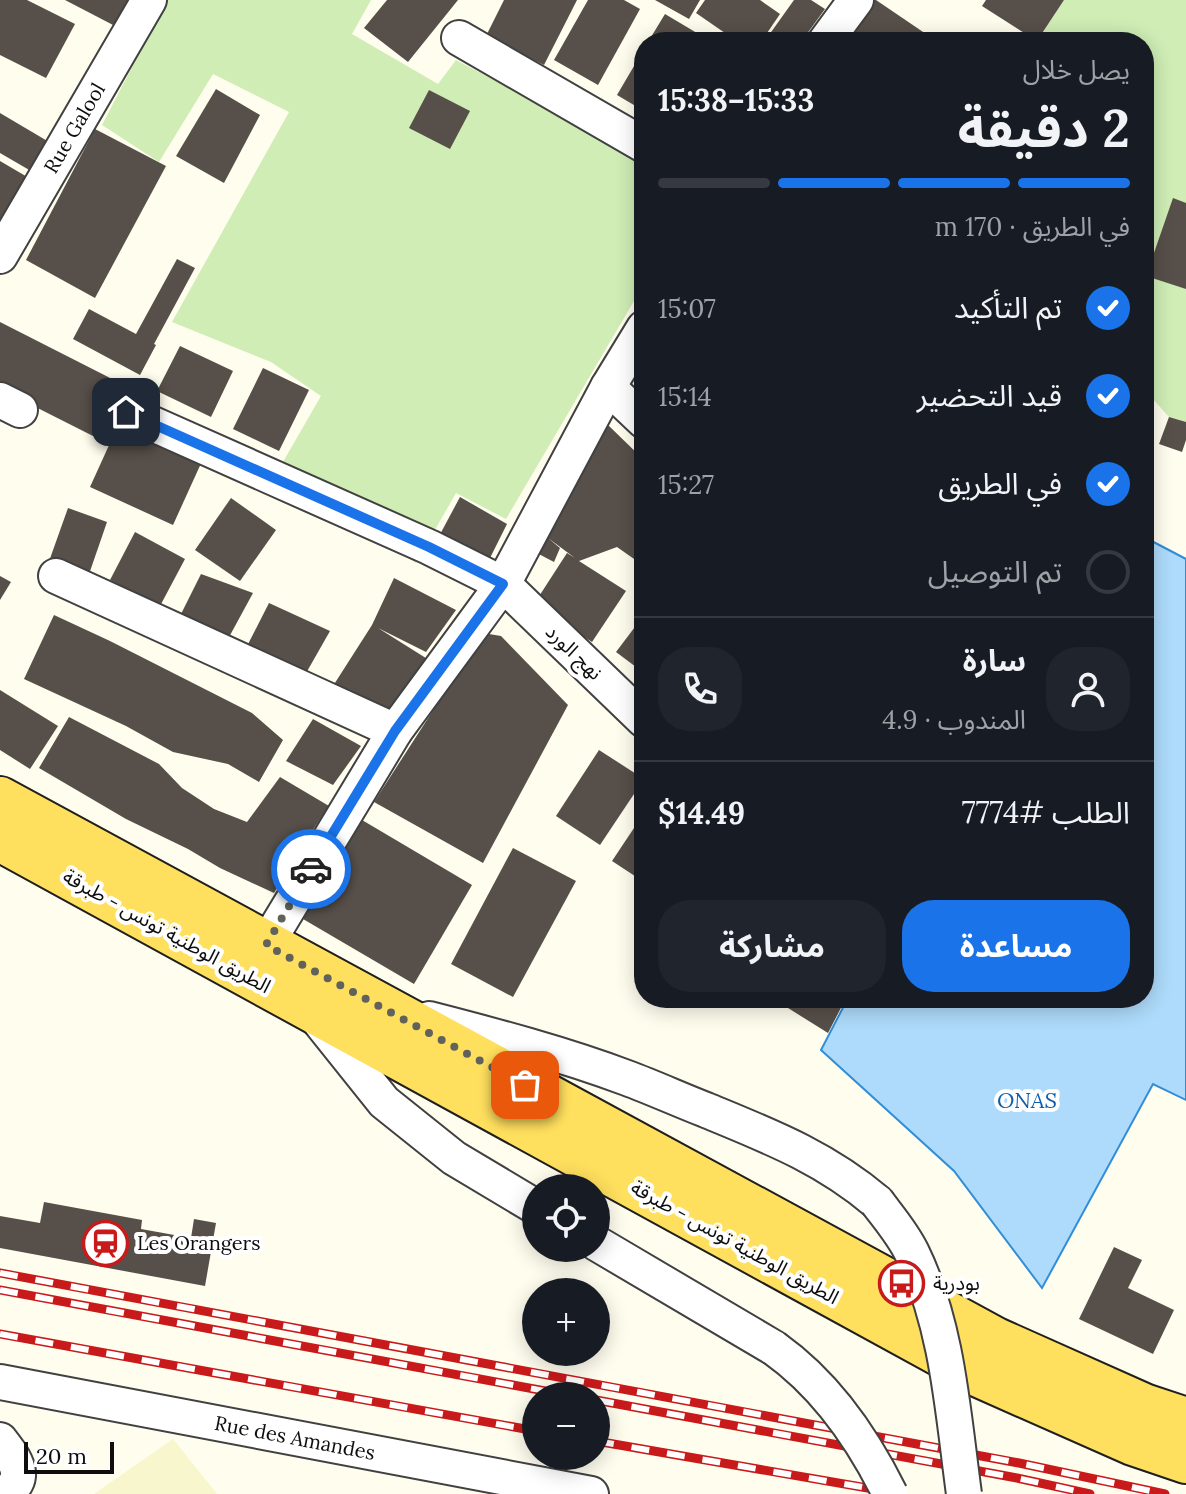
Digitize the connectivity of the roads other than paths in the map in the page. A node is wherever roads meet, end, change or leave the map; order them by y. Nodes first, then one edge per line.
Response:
1 (149, 0) edge
2 (856, 0) edge
3 (832, 32) edge
4 (459, 38) dead end
5 (634, 139) edge
6 (0, 256) edge
7 (634, 344) edge
8 (608, 387) junction
9 (126, 412) dead end
10 (634, 412) edge
11 (56, 576) dead end
12 (503, 584) junction
13 (634, 710) edge
14 (395, 731) junction
15 (0, 799) edge
16 (0, 839) edge
17 (266, 945) junction
18 (359, 995) junction
19 (308, 1008) junction
20 (522, 1199) edge
21 (610, 1251) edge
22 (0, 1382) edge
23 (1186, 1420) edge
24 (0, 1440) edge
25 (1186, 1461) edge
26 (3, 1494) edge
27 (591, 1494) edge
28 (890, 1494) edge
29 (964, 1494) edge

1 - 6 street, Rue Galool
2 - 3 street
4 - 5 street
7 - 8 street
8 - 10 street
8 - 12 street
9 - 12 street, نهج الورد
11 - 14 street
12 - 13 street, نهج الورد
12 - 14 street
14 - 17 street
15 - 17 main road, الطريق الوطنية تونس - طبرقة
16 - 19 main road, الطريق الوطنية تونس - طبرقة
17 - 18 main road, الطريق الوطنية تونس - طبرقة
18 - 23 main road, الطريق الوطنية تونس - طبرقة
18 - 29 street, bridge
19 - 20 street
19 - 25 main road, الطريق الوطنية تونس - طبرقة
21 - 28 street, bridge
22 - 27 street, Rue des Amandes
24 - 26 street

